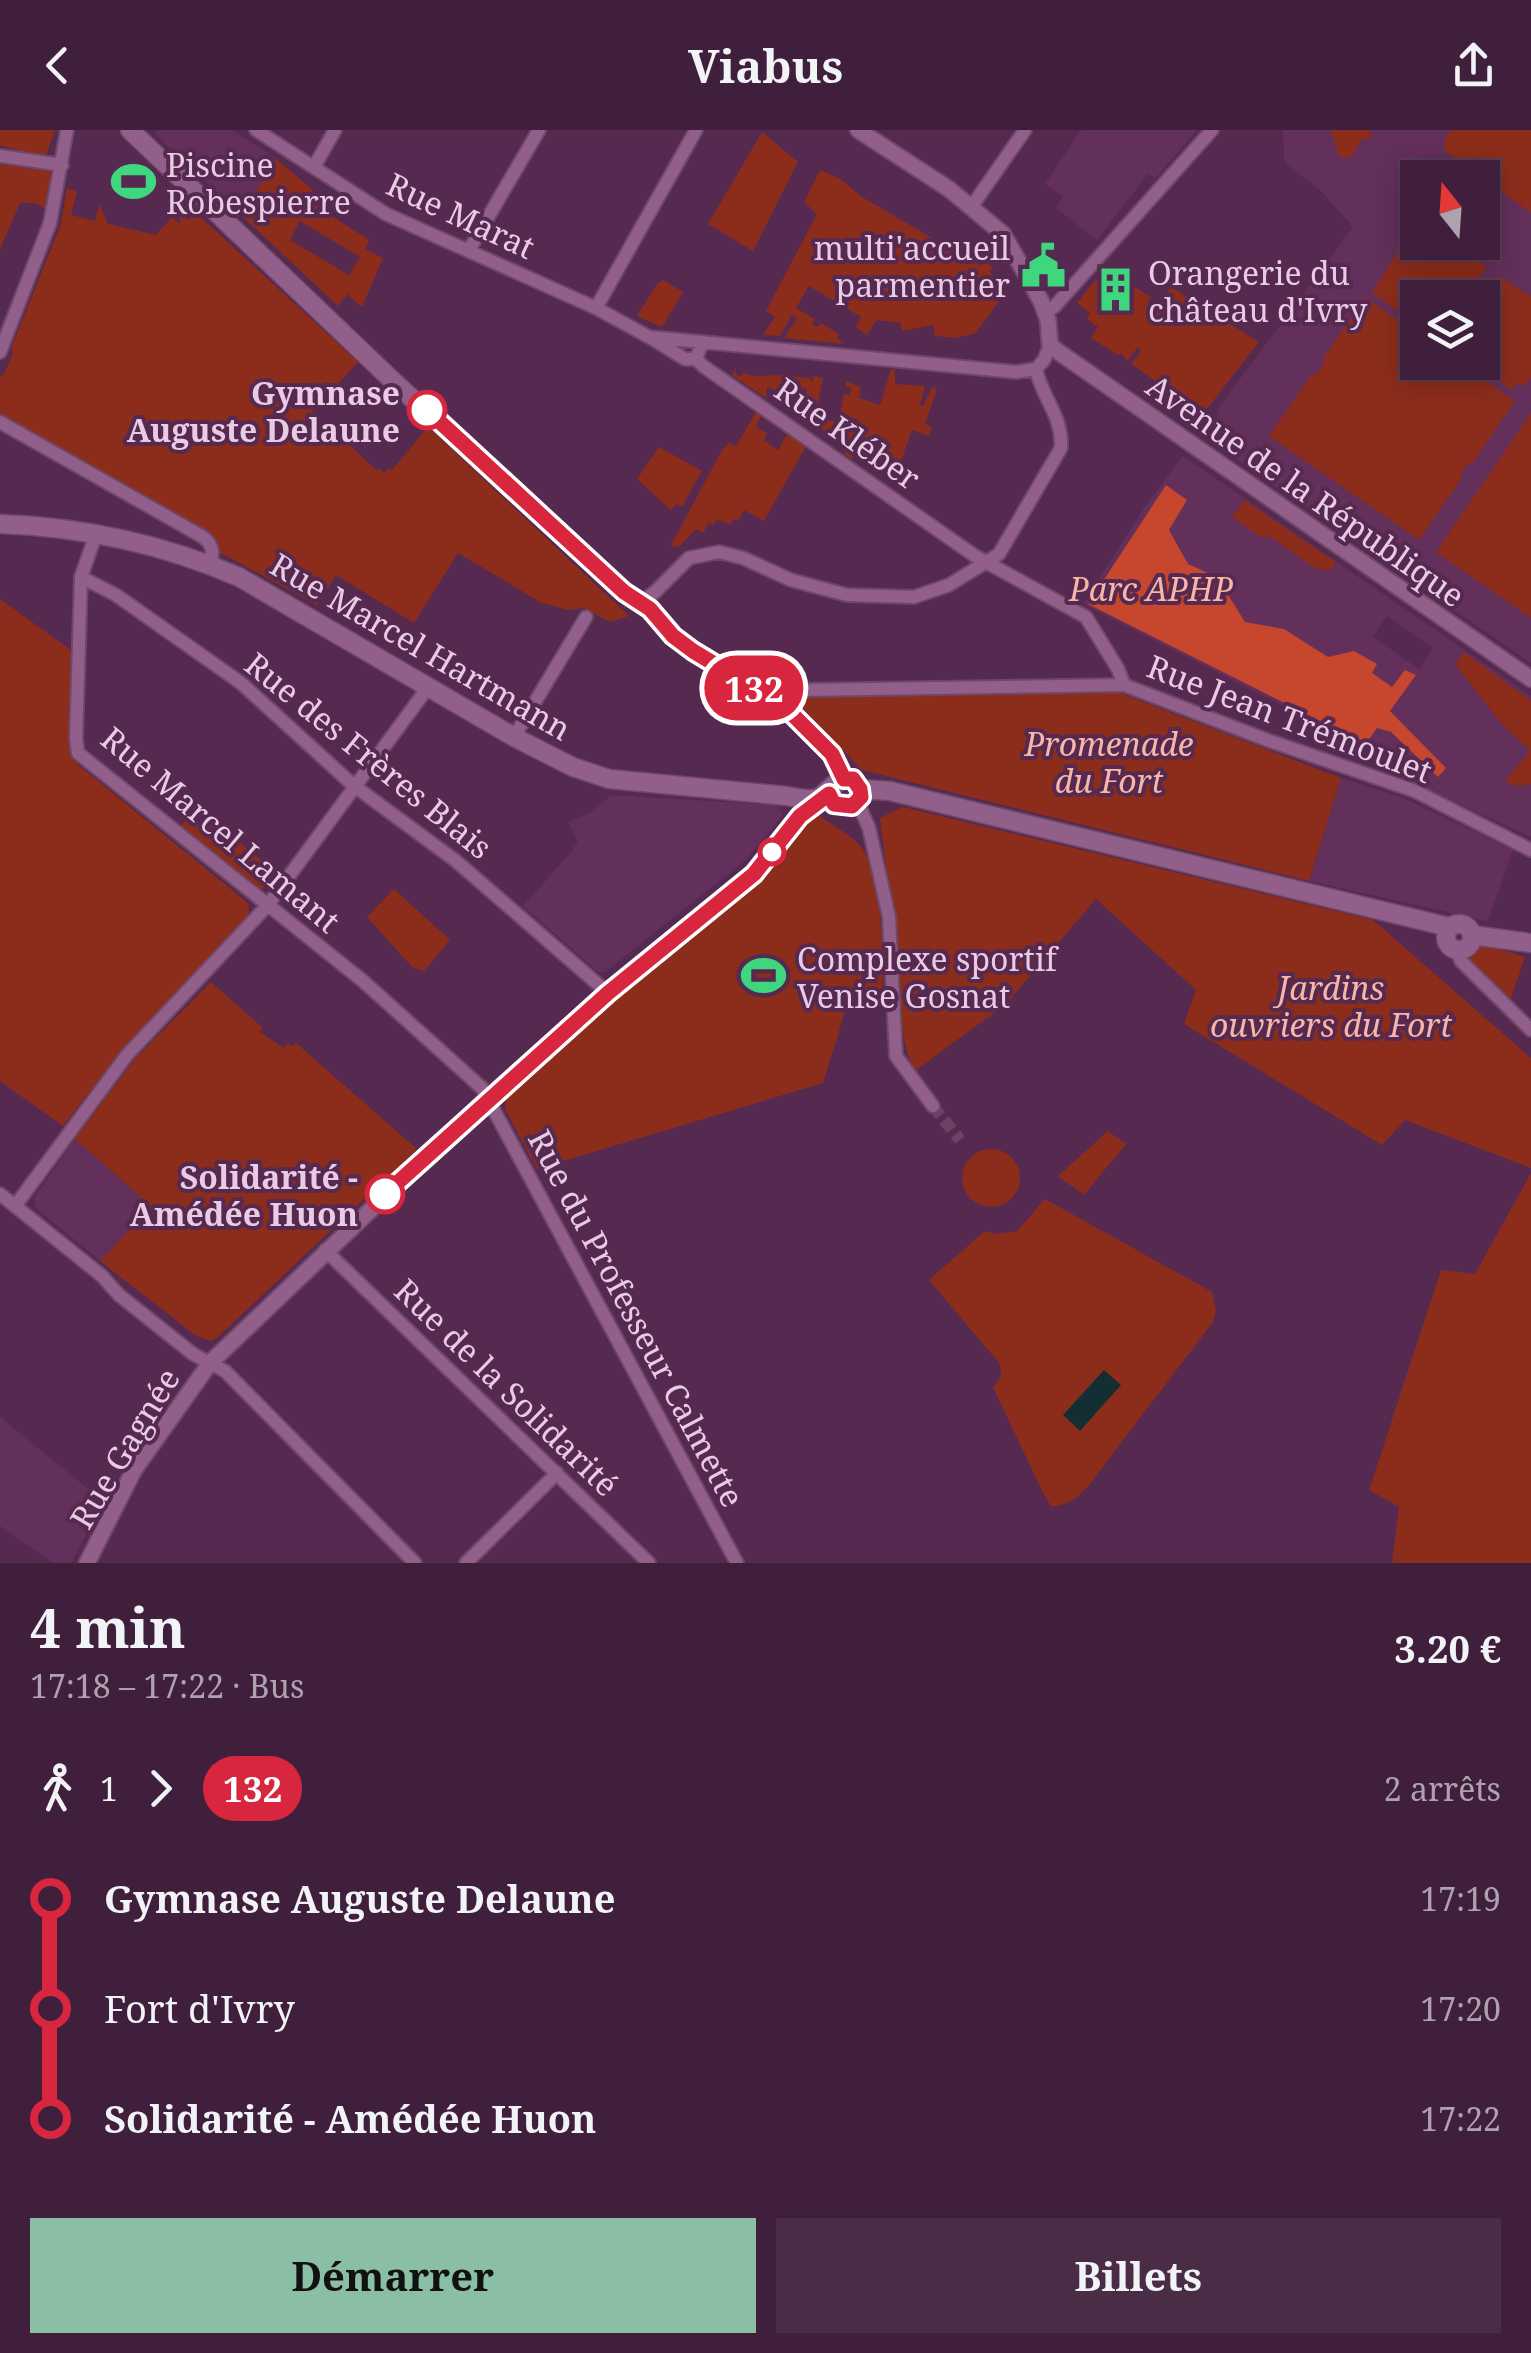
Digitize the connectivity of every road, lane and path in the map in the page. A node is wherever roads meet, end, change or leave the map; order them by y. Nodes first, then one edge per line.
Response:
1 (68, 130) edge
2 (130, 130) edge
3 (256, 130) edge
4 (335, 130) edge
5 (539, 130) edge
6 (696, 130) edge
7 (858, 130) edge
8 (1025, 130) edge
9 (1212, 130) edge
10 (0, 156) edge
11 (62, 165) junction
12 (314, 166) junction
13 (972, 206) junction
14 (469, 250) junction
15 (596, 308) junction
16 (1046, 312) junction
17 (649, 336) junction
18 (706, 343) junction
19 (1050, 345) junction
20 (0, 352) edge
21 (696, 359) junction
22 (1036, 369) junction
23 (0, 422) edge
24 (0, 524) edge
25 (96, 534) junction
26 (986, 562) junction
27 (210, 564) junction
28 (81, 577) junction
29 (640, 603) junction
30 (586, 617) dead end
31 (1531, 679) edge
32 (1124, 684) junction
33 (428, 686) junction
34 (784, 706) junction
35 (514, 737) junction
36 (353, 784) junction
37 (854, 790) junction
38 (823, 798) junction
39 (1531, 850) edge
40 (267, 906) junction
41 (1449, 927) junction
42 (1472, 934) junction
43 (1531, 942) edge
44 (1457, 950) junction
45 (608, 993) junction
46 (1531, 1030) edge
47 (489, 1098) junction
48 (933, 1106) tunnel mouth
49 (0, 1194) edge
50 (15, 1206) junction
51 (325, 1250) junction
52 (210, 1363) junction
53 (556, 1473) junction
54 (87, 1563) edge
55 (414, 1563) edge
56 (466, 1563) edge
57 (649, 1563) edge
58 (737, 1563) edge

1 - 11 street
2 - 29 main road
3 - 12 street, Rue Marat
4 - 12 street
5 - 14 street
6 - 15 street
7 - 13 street
8 - 13 street
9 - 16 street
10 - 11 street
11 - 20 street
12 - 14 street, Rue Marat
13 - 16 street
14 - 15 street, Rue Marat
15 - 17 street, Rue Marat
16 - 19 street
17 - 18 street, Rue Marat
17 - 21 street, Rue Marat
18 - 21 street
18 - 22 street, Rue Marat
19 - 22 street
19 - 31 street, Avenue de la République
21 - 26 street, Rue Kléber
22 - 26 street
23 - 27 street
24 - 25 main road, Rue Marcel Hartmann
25 - 27 main road, Rue Marcel Hartmann
25 - 28 street, Rue Marcel Lamant
26 - 29 street
26 - 32 street, Rue Kléber
27 - 33 main road, Rue Marcel Hartmann
28 - 36 street, Rue des Frères Blais
28 - 40 street, Rue Marcel Lamant
29 - 34 main road
30 - 35 street
32 - 34 street, Rue Jean Trémoulet
32 - 39 street, Rue Jean Trémoulet
33 - 35 main road, Rue Marcel Hartmann
33 - 36 street
34 - 37 main road
35 - 38 main road, Rue Marcel Hartmann
36 - 40 street
36 - 45 street, Rue des Frères Blais
37 - 38 main road
37 - 38 main road, Rue Marcel Hartmann
37 - 41 main road
37 - 48 street
38 - 45 street, Rue Gagnée
40 - 47 street, Rue Marcel Lamant
40 - 50 street
41 - 42 main road
41 - 44 main road
42 - 43 main road
42 - 44 main road
44 - 46 street
45 - 47 street, Rue Gagnée
47 - 51 street, Rue Gagnée
47 - 58 street, Rue du Professeur Calmette
49 - 50 street
50 - 52 street
51 - 52 street, Rue Gagnée
51 - 53 street, Rue de la Solidarité
52 - 54 street, Rue Gagnée
52 - 55 street
53 - 56 street
53 - 57 street, Rue de la Solidarité

